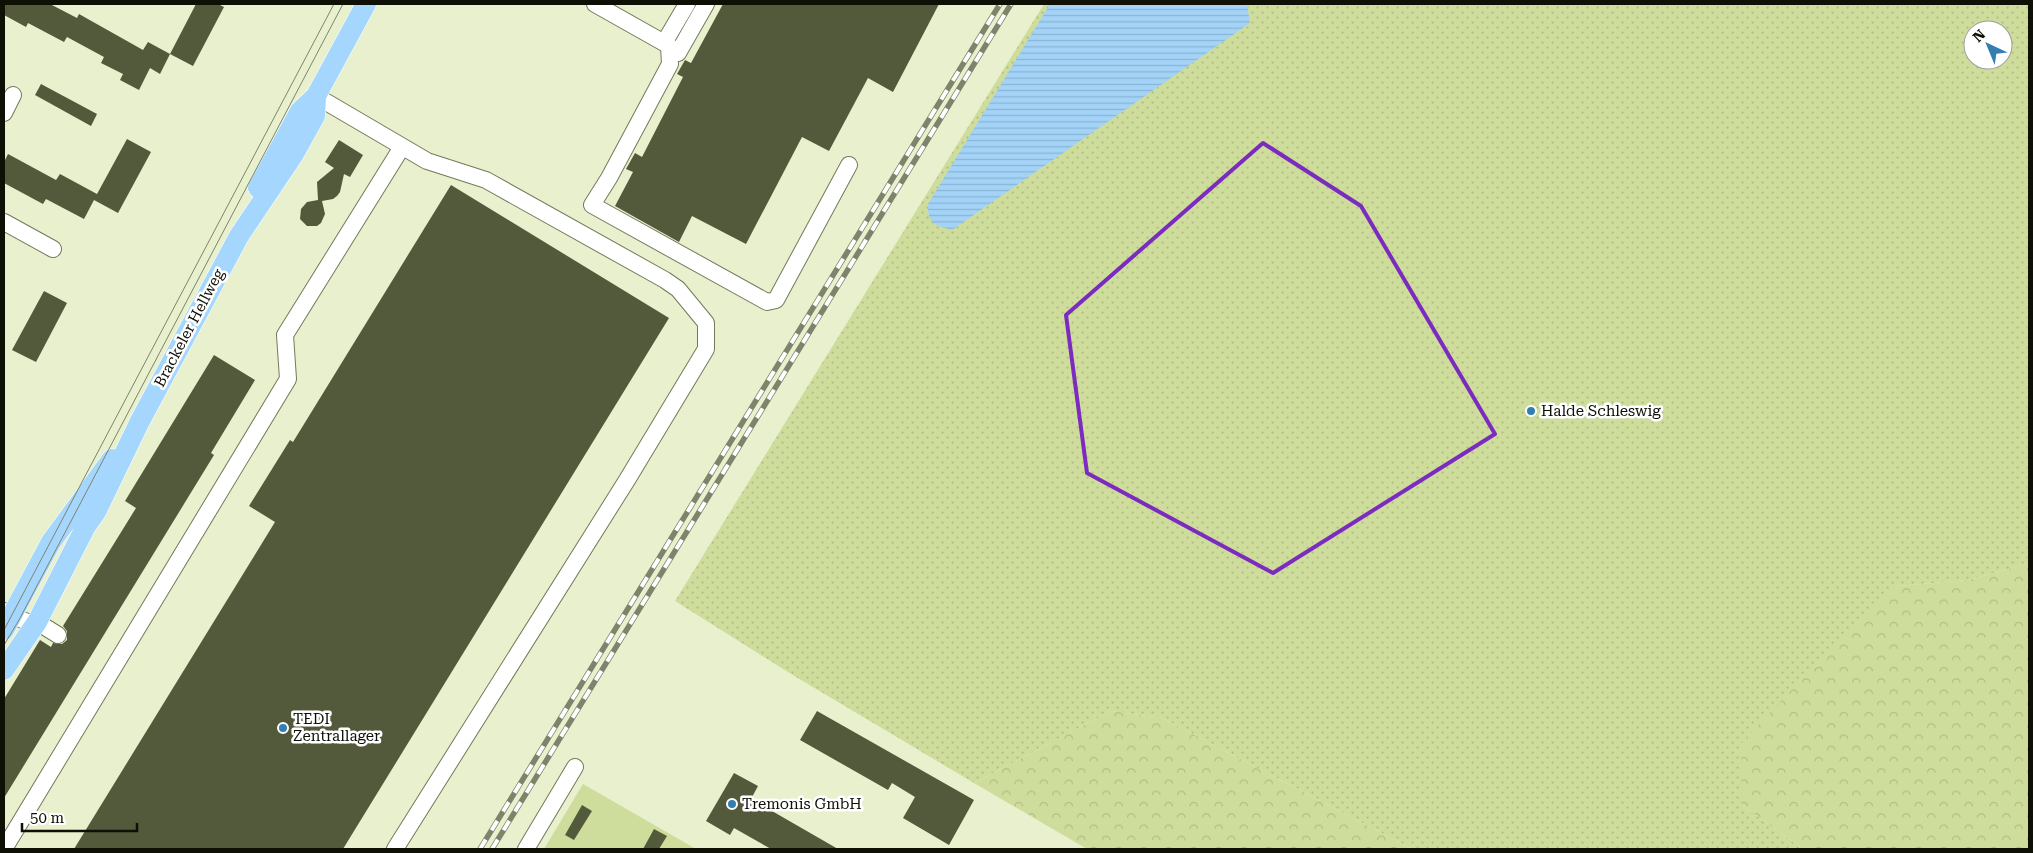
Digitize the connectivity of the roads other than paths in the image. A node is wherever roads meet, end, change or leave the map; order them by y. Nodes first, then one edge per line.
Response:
1 (366, 4) edge
2 (595, 4) edge
3 (687, 4) edge
4 (706, 4) edge
5 (670, 47) junction
6 (13, 95) dead end
7 (316, 96) junction
8 (4, 113) edge
9 (402, 147) junction
10 (849, 165) dead end
11 (4, 222) edge
12 (54, 250) dead end
13 (140, 421) junction
14 (97, 479) junction
15 (86, 526) junction
16 (7, 619) edge
17 (37, 622) junction
18 (58, 635) dead end
19 (4, 670) edge
20 (575, 767) dead end
21 (4, 849) edge
22 (395, 849) edge
23 (526, 849) edge

1 - 7 main road, Brackeler Hellweg
2 - 5 street
3 - 5 street
4 - 5 street
5 - 10 street
6 - 8 street
7 - 9 street
7 - 13 main road, Brackeler Hellweg
9 - 21 street
9 - 22 street
11 - 12 street
13 - 14 main road, Brackeler Hellweg
13 - 15 main road, Brackeler Hellweg
14 - 15 main road, Brackeler Hellweg
14 - 16 main road, Brackeler Hellweg
15 - 17 main road, Brackeler Hellweg
16 - 17 street
17 - 18 street
17 - 19 main road, Brackeler Hellweg
20 - 23 street

